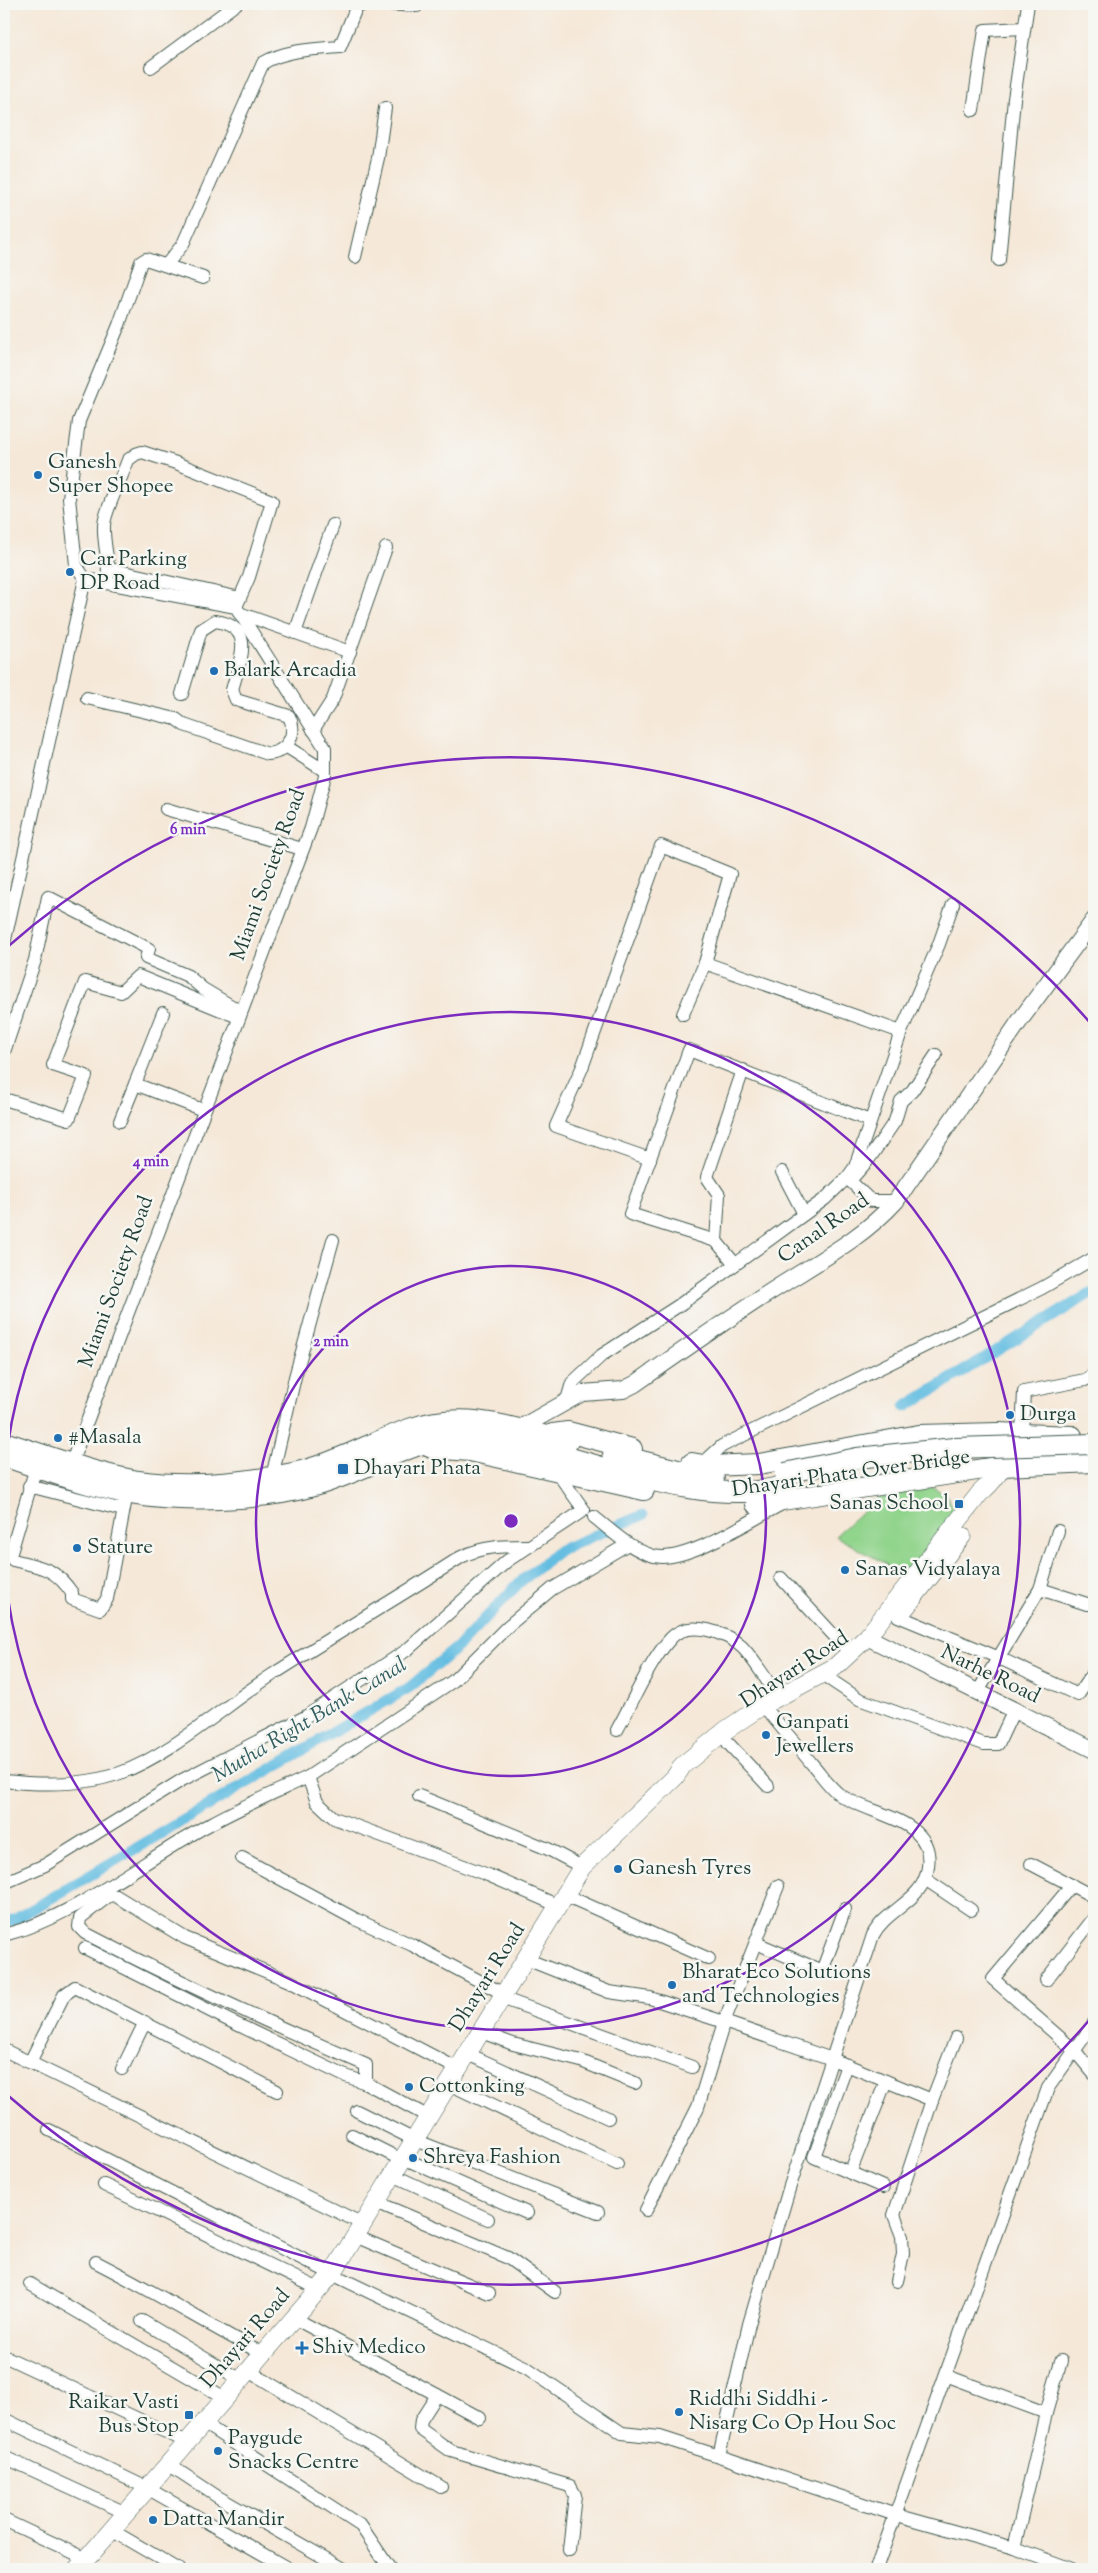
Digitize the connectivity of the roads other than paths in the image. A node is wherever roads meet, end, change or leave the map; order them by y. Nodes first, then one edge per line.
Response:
1 (236, 4) edge
2 (364, 4) edge
3 (385, 4) edge
4 (1028, 4) edge
5 (417, 6) dead end
6 (1024, 28) junction
7 (151, 67) dead end
8 (385, 108) dead end
9 (973, 110) dead end
10 (355, 256) dead end
11 (999, 260) dead end
12 (167, 264) junction
13 (203, 278) dead end
14 (333, 525) dead end
15 (386, 548) dead end
16 (110, 569) junction
17 (85, 579) junction
18 (107, 583) junction
19 (179, 590) junction
20 (239, 606) junction
21 (294, 633) junction
22 (350, 652) junction
23 (182, 694) dead end
24 (87, 698) dead end
25 (313, 730) junction
26 (287, 747) junction
27 (325, 771) junction
28 (166, 809) dead end
29 (302, 849) junction
30 (953, 904) dead end
31 (1094, 920) edge
32 (4, 944) edge
33 (705, 963) junction
34 (190, 978) junction
35 (185, 995) junction
36 (163, 1013) dead end
37 (239, 1014) junction
38 (683, 1014) dead end
39 (901, 1032) junction
40 (4, 1052) edge
41 (936, 1055) dead end
42 (743, 1070) junction
43 (134, 1084) junction
44 (4, 1099) edge
45 (203, 1110) junction
46 (120, 1121) dead end
47 (870, 1121) junction
48 (650, 1159) junction
49 (782, 1172) dead end
50 (847, 1178) junction
51 (896, 1201) junction
52 (804, 1214) junction
53 (333, 1240) dead end
54 (716, 1241) junction
55 (1094, 1258) edge
56 (734, 1264) junction
57 (1091, 1376) dead end
58 (561, 1404) junction
59 (520, 1428) junction
60 (1018, 1434) junction
61 (543, 1435) junction
62 (1094, 1436) edge
63 (4, 1442) edge
64 (1094, 1444) edge
65 (406, 1449) junction
66 (1094, 1455) edge
67 (4, 1456) edge
68 (1094, 1462) edge
69 (71, 1464) junction
70 (701, 1465) junction
71 (1003, 1466) junction
72 (36, 1467) junction
73 (556, 1471) junction
74 (272, 1477) junction
75 (990, 1485) junction
76 (29, 1486) junction
77 (788, 1486) junction
78 (125, 1501) junction
79 (589, 1514) junction
80 (1058, 1531) dead end
81 (628, 1544) junction
82 (529, 1546) junction
83 (782, 1578) dead end
84 (1040, 1589) junction
85 (1094, 1604) edge
86 (898, 1616) junction
87 (871, 1640) junction
88 (851, 1654) junction
89 (997, 1657) junction
90 (1094, 1671) edge
91 (829, 1680) junction
92 (977, 1693) junction
93 (770, 1705) junction
94 (1014, 1710) junction
95 (617, 1730) dead end
96 (728, 1743) junction
97 (1094, 1750) edge
98 (308, 1776) junction
99 (675, 1777) junction
100 (4, 1781) edge
101 (768, 1786) dead end
102 (419, 1796) dead end
103 (242, 1858) dead end
104 (1030, 1864) dead end
105 (582, 1867) junction
106 (925, 1879) junction
107 (4, 1883) edge
108 (1072, 1885) junction
109 (778, 1886) dead end
110 (1094, 1897) edge
111 (562, 1900) junction
112 (845, 1908) dead end
113 (970, 1910) dead end
114 (1094, 1918) edge
115 (4, 1936) edge
116 (756, 1943) junction
117 (85, 1948) dead end
118 (526, 1959) junction
119 (709, 1959) dead end
120 (1046, 1980) dead end
121 (504, 1994) junction
122 (146, 2022) junction
123 (724, 2022) junction
124 (1094, 2023) edge
125 (481, 2032) junction
126 (956, 2038) dead end
127 (4, 2050) edge
128 (1074, 2050) junction
129 (468, 2054) junction
130 (832, 2060) junction
131 (30, 2062) junction
132 (847, 2066) junction
133 (692, 2067) dead end
134 (122, 2069) dead end
135 (458, 2069) junction
136 (1094, 2074) edge
137 (886, 2081) junction
138 (366, 2083) junction
139 (635, 2083) dead end
140 (449, 2084) junction
141 (277, 2091) dead end
142 (932, 2100) junction
143 (357, 2111) dead end
144 (429, 2116) junction
145 (608, 2118) dead end
146 (49, 2130) dead end
147 (352, 2135) dead end
148 (415, 2140) junction
149 (403, 2159) junction
150 (617, 2164) dead end
151 (850, 2172) junction
152 (393, 2175) junction
153 (104, 2185) dead end
154 (883, 2187) dead end
155 (376, 2202) junction
156 (646, 2210) dead end
157 (598, 2212) dead end
158 (527, 2213) dead end
159 (488, 2218) dead end
160 (359, 2230) junction
161 (96, 2262) dead end
162 (332, 2274) junction
163 (897, 2281) dead end
164 (30, 2284) dead end
165 (319, 2289) junction
166 (556, 2292) dead end
167 (489, 2293) dead end
168 (294, 2318) junction
169 (142, 2321) dead end
170 (263, 2354) junction
171 (4, 2356) edge
172 (1061, 2362) dead end
173 (245, 2375) junction
174 (947, 2376) junction
175 (437, 2395) junction
176 (225, 2398) junction
177 (1046, 2413) junction
178 (480, 2418) dead end
179 (4, 2419) edge
180 (203, 2423) junction
181 (188, 2442) junction
182 (719, 2456) junction
183 (4, 2457) edge
184 (168, 2464) junction
185 (441, 2487) dead end
186 (147, 2488) junction
187 (126, 2513) junction
188 (896, 2515) junction
189 (4, 2520) edge
190 (111, 2530) junction
191 (1014, 2548) junction
192 (569, 2550) dead end
193 (82, 2564) edge
194 (178, 2569) edge
195 (288, 2569) edge
196 (344, 2569) edge
197 (390, 2569) edge
198 (876, 2569) edge
199 (1072, 2569) edge

1 - 7 street
2 - 12 street
3 - 5 street
4 - 6 street
6 - 9 street
6 - 11 street
8 - 10 street
12 - 13 street
12 - 17 street
14 - 21 street
15 - 22 street
16 - 18 street
16 - 19 street
16 - 20 street
17 - 18 street
17 - 32 street
18 - 19 street
19 - 20 street
20 - 21 street
20 - 25 street, Miami Society Road
21 - 22 street
22 - 25 street
23 - 26 street
24 - 26 street
25 - 27 street, Miami Society Road
26 - 27 street
27 - 29 street, Miami Society Road
28 - 29 street
29 - 37 street, Miami Society Road
30 - 39 street
31 - 51 street, Canal Road
33 - 38 street
33 - 39 street
33 - 48 street
34 - 35 street
34 - 37 street
34 - 40 street
35 - 37 street
35 - 44 street
36 - 43 street
37 - 45 street, Miami Society Road
39 - 47 street
41 - 50 street
42 - 47 street
42 - 48 street
42 - 54 street
43 - 45 street
43 - 46 street
45 - 69 street, Miami Society Road
47 - 50 street
48 - 54 street
49 - 52 street
50 - 51 street
50 - 52 street
51 - 58 street, Canal Road
52 - 56 street
53 - 74 street
54 - 56 street
55 - 70 street
56 - 58 street
57 - 60 street
58 - 59 street, Canal Road
59 - 61 main road, Dhayari Phata Over Bridge
59 - 74 main road, Dhayari Phata Over Bridge
60 - 62 main road
60 - 70 main road
60 - 71 main road, Dhayari Road
61 - 70 main road
61 - 77 main road, Dhayari Phata Over Bridge
63 - 69 main road, Dhayari Phata Over Bridge
64 - 77 main road, Dhayari Phata Over Bridge, bridge
65 - 73 main road
65 - 77 main road, Dhayari Phata Over Bridge
65 - 78 main road
66 - 77 main road, Dhayari Phata Over Bridge
67 - 72 main road
68 - 71 main road
69 - 74 main road, Dhayari Phata Over Bridge
71 - 75 main road, Dhayari Road
71 - 77 main road
72 - 76 street
72 - 78 main road
73 - 77 main road
73 - 79 street
75 - 86 main road, Dhayari Road
75 - 87 main road, Dhayari Road
76 - 78 street
76 - 78 street
77 - 81 street
79 - 81 street
79 - 82 street
80 - 84 street
81 - 98 street
82 - 100 street
82 - 107 street
83 - 88 street
84 - 85 street
84 - 89 street
86 - 87 main road, Dhayari Road
86 - 89 street
87 - 88 main road, Dhayari Road
87 - 91 main road, Dhayari Road
87 - 92 street, Narhe Road
88 - 93 main road, Dhayari Road
89 - 90 street
89 - 92 street
91 - 93 main road, Dhayari Road
91 - 94 street
92 - 94 street, Narhe Road
93 - 95 street
93 - 96 main road, Dhayari Road
93 - 99 main road, Dhayari Road
93 - 106 street
94 - 97 street, Narhe Road
96 - 99 main road, Dhayari Road
96 - 101 street
98 - 111 street
98 - 115 street
99 - 105 main road, Dhayari Road
102 - 105 street
103 - 121 street
104 - 108 street
105 - 111 main road, Dhayari Road
106 - 113 street
106 - 130 street
108 - 110 street
108 - 128 street
109 - 116 street
111 - 118 main road, Dhayari Road
111 - 119 street
112 - 116 street
114 - 120 street
116 - 123 street
117 - 138 street
118 - 121 main road, Dhayari Road
118 - 123 street
121 - 125 main road, Dhayari Road
121 - 133 street
122 - 131 street
122 - 134 street
122 - 141 street
123 - 130 street
123 - 156 street
124 - 128 street
125 - 129 main road, Dhayari Road
125 - 139 street
126 - 142 street
127 - 131 street
128 - 136 street
128 - 174 street
129 - 135 main road, Dhayari Road
129 - 145 street
130 - 132 street
130 - 182 street
131 - 160 street
132 - 137 street
132 - 151 street
135 - 138 street
135 - 140 main road, Dhayari Road
137 - 142 street
137 - 151 street
138 - 144 street
140 - 144 main road, Dhayari Road
140 - 150 street
142 - 163 street
143 - 148 street
144 - 148 main road, Dhayari Road
146 - 162 street
147 - 149 street
148 - 149 main road, Dhayari Road
148 - 157 street
149 - 152 main road, Dhayari Road
149 - 158 street
151 - 154 street
152 - 155 main road, Dhayari Road
152 - 159 street
153 - 165 street
155 - 160 main road, Dhayari Road
155 - 166 street
160 - 162 main road, Dhayari Road
160 - 167 street
161 - 170 street
162 - 165 main road, Dhayari Road
162 - 182 street
164 - 176 street
165 - 168 main road, Dhayari Road
168 - 170 main road, Dhayari Road
168 - 175 street
169 - 173 street
170 - 173 main road, Dhayari Road
171 - 181 street
172 - 177 street
173 - 176 main road, Dhayari Road
173 - 185 street
174 - 177 street
174 - 188 street
175 - 178 street
175 - 192 street
176 - 180 main road, Dhayari Road
177 - 191 street
179 - 186 street
180 - 181 main road, Dhayari Road
180 - 197 street
181 - 184 main road, Dhayari Road
182 - 188 street
183 - 187 street
184 - 186 main road, Dhayari Road
184 - 196 street
186 - 187 main road, Dhayari Road
186 - 195 street
187 - 190 main road, Dhayari Road
188 - 191 street
188 - 198 street
189 - 193 street
190 - 193 main road, Dhayari Road
190 - 194 street
191 - 199 street

